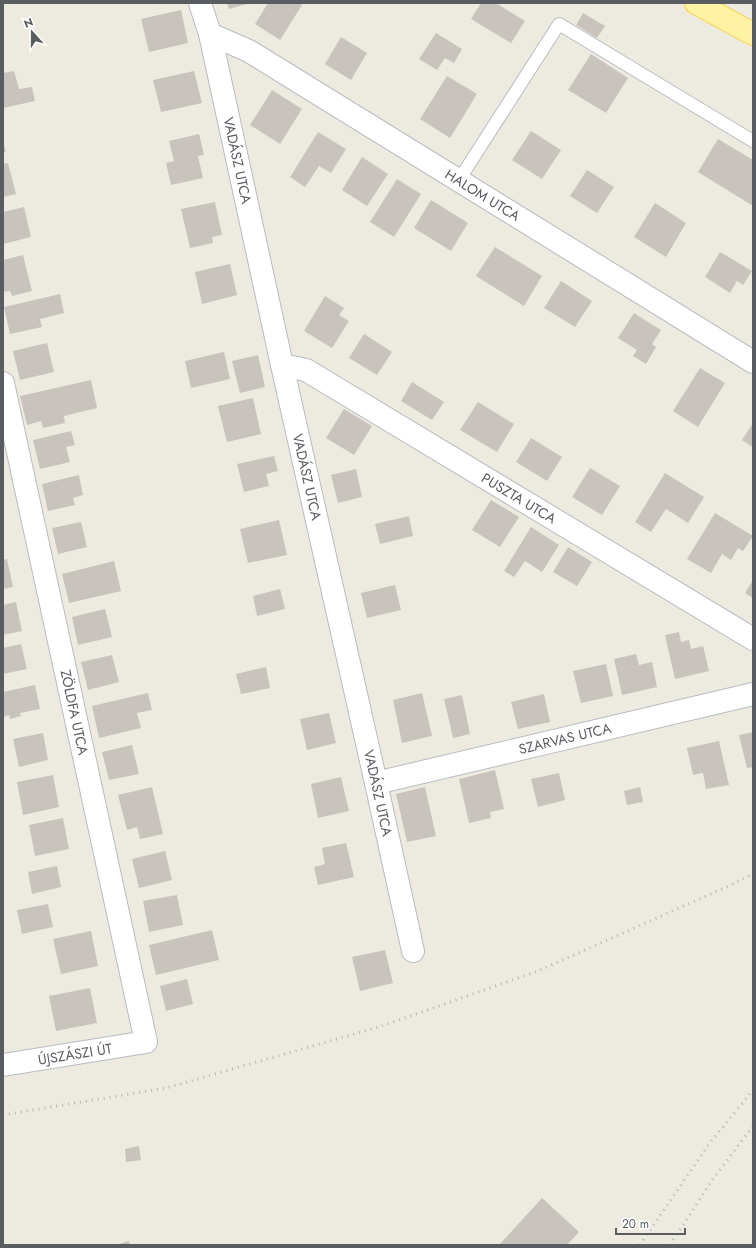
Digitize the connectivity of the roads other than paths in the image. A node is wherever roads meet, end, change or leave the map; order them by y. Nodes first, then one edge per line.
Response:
1 (200, 3) edge
2 (696, 3) edge
3 (210, 34) junction
4 (753, 34) edge
5 (753, 141) edge
6 (459, 180) junction
7 (753, 362) edge
8 (282, 365) junction
9 (3, 383) edge
10 (753, 639) edge
11 (753, 694) edge
12 (376, 782) junction
13 (413, 951) dead end
14 (146, 1042) joint
15 (3, 1065) edge

1 - 3 street, VADÁSZ UTCA
2 - 4 main road
3 - 6 street, HALOM UTCA
3 - 8 street, VADÁSZ UTCA
5 - 6 lane
6 - 7 street, HALOM UTCA
8 - 10 street, PUSZTA UTCA
8 - 12 street, VADÁSZ UTCA
9 - 14 street, ZÖLDFA UTCA
11 - 12 street, SZARVAS UTCA
12 - 13 street, VADÁSZ UTCA
14 - 15 street, ÚJSZÁSZI ÚT

